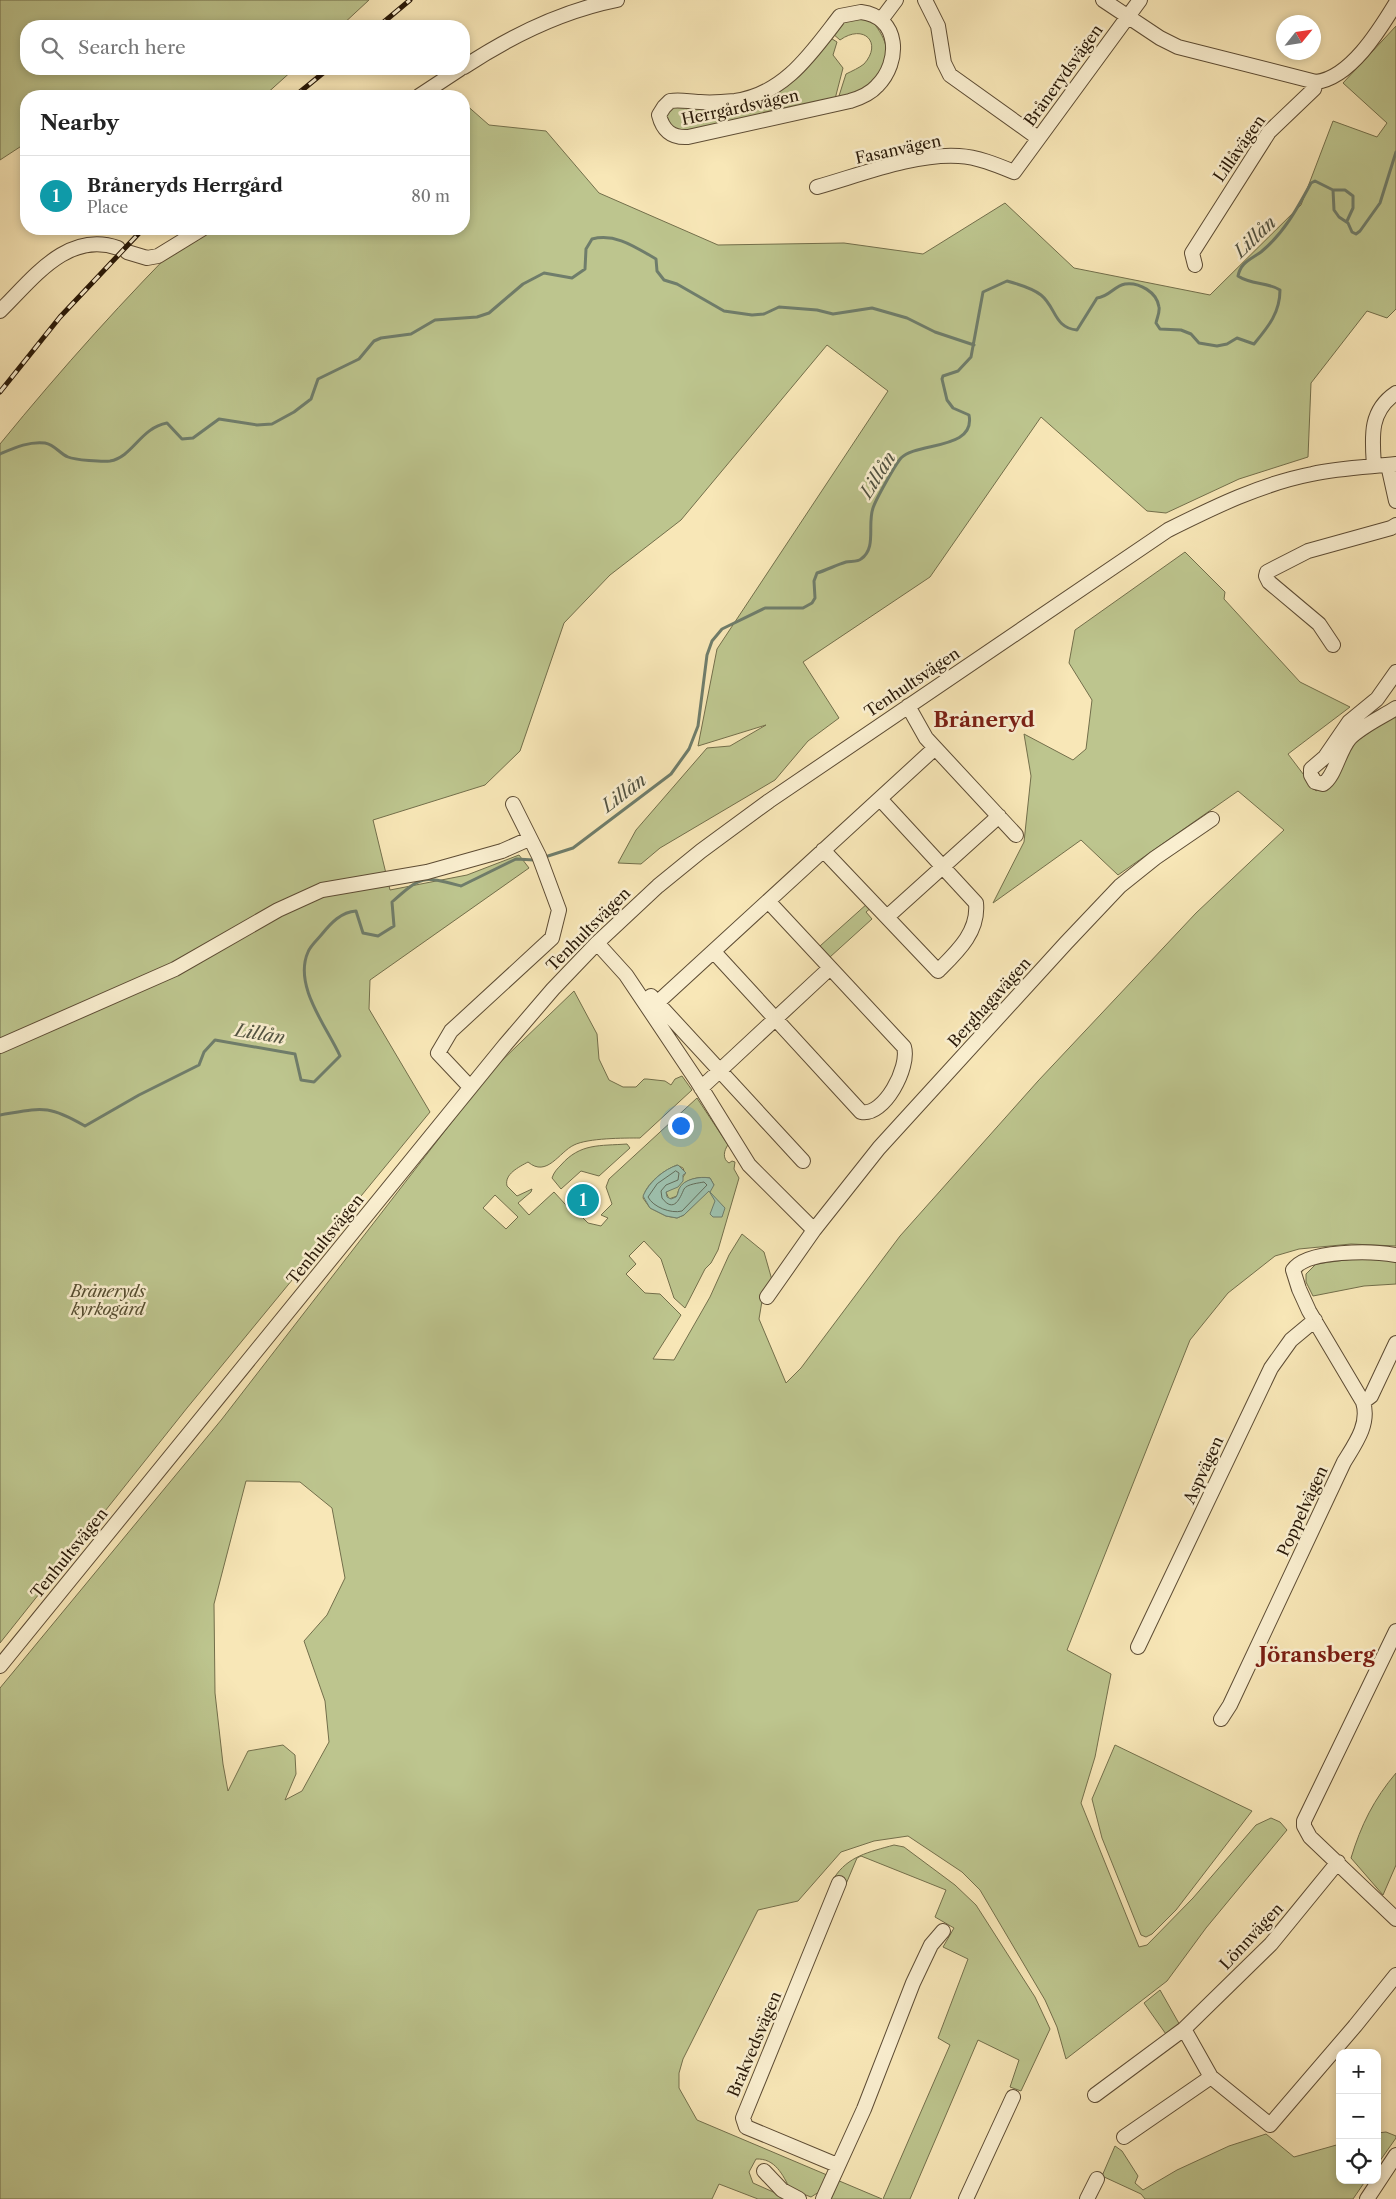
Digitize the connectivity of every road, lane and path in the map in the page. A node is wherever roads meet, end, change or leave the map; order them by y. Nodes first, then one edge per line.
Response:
1 (617, 0) edge
2 (896, 0) edge
3 (925, 0) edge
4 (1103, 0) edge
5 (1140, 0) edge
6 (1392, 9) edge
7 (1127, 17) junction
8 (880, 20) junction
9 (470, 64) edge
10 (451, 75) edge
11 (1316, 82) junction
12 (428, 90) edge
13 (1038, 138) junction
14 (1014, 172) joint
15 (817, 187) dead end
16 (192, 235) edge
17 (1195, 265) dead end
18 (0, 311) edge
19 (1396, 393) edge
20 (1386, 465) edge
21 (1396, 501) edge
22 (1396, 525) edge
23 (1333, 645) dead end
24 (1396, 672) edge
25 (908, 706) junction
26 (1396, 708) edge
27 (935, 748) junction
28 (881, 800) junction
29 (512, 804) dead end
30 (999, 816) junction
31 (1212, 819) dead end
32 (1016, 835) dead end
33 (529, 839) junction
34 (823, 850) junction
35 (943, 867) junction
36 (768, 901) junction
37 (887, 917) junction
38 (597, 943) junction
39 (714, 952) junction
40 (830, 968) junction
41 (626, 975) junction
42 (657, 1003) junction
43 (774, 1019) junction
44 (0, 1046) edge
45 (719, 1071) junction
46 (470, 1088) junction
47 (701, 1088) junction
48 (803, 1161) dead end
49 (814, 1230) junction
50 (1396, 1255) edge
51 (767, 1297) dead end
52 (1315, 1320) junction
53 (1396, 1343) edge
54 (1364, 1402) junction
55 (1396, 1631) edge
56 (1138, 1647) dead end
57 (0, 1666) edge
58 (1221, 1719) dead end
59 (1338, 1862) junction
60 (839, 1883) dead end
61 (1396, 1919) edge
62 (943, 1931) dead end
63 (1396, 1975) edge
64 (1184, 2030) junction
65 (1212, 2077) junction
66 (1095, 2095) dead end
67 (1013, 2097) dead end
68 (1124, 2137) dead end
69 (1396, 2157) edge
70 (838, 2165) junction
71 (764, 2171) dead end
72 (1097, 2179) dead end
73 (799, 2199) edge
74 (823, 2199) edge
75 (966, 2199) edge
76 (1087, 2199) edge
77 (1367, 2199) edge

1 - 9 street
2 - 8 street
3 - 13 street
4 - 7 street
5 - 7 street, Brånerydsvägen
6 - 11 street
7 - 11 street
7 - 13 street, Brånerydsvägen
8 - 8 street, Herrgårdsvägen
10 - 12 street
11 - 17 street, Lillåvägen
13 - 14 street, Brånerydsvägen
14 - 15 street, Fasanvägen
16 - 18 street
19 - 20 street
20 - 21 street
20 - 25 street, Tenhultsvägen
22 - 23 street
24 - 26 street
25 - 27 street
25 - 38 street, Tenhultsvägen
27 - 28 street
27 - 30 street
28 - 34 street
28 - 35 street
29 - 33 street
30 - 32 street
30 - 35 street
31 - 49 street, Berghagavägen
33 - 44 street
33 - 46 street
34 - 36 street
34 - 37 street
35 - 37 street
35 - 37 street
36 - 39 street
36 - 40 street
38 - 41 street
38 - 46 street, Tenhultsvägen
39 - 42 street
39 - 43 street
40 - 43 street
40 - 43 street
41 - 42 street
41 - 47 street
42 - 45 street
43 - 45 street
45 - 47 street
45 - 48 street
46 - 57 street, Tenhultsvägen
47 - 49 street
49 - 51 street, Berghagavägen
50 - 52 street
52 - 54 street
52 - 56 street, Aspvägen
53 - 54 street
54 - 58 street, Poppelvägen
55 - 59 street
59 - 61 street
59 - 64 street, Lönnvägen
60 - 70 street, Brakvedsvägen
62 - 70 street
63 - 65 street
64 - 65 street
64 - 66 street, Lönnvägen
65 - 68 street
67 - 75 street
69 - 77 street
70 - 74 street
71 - 73 street
72 - 76 street

